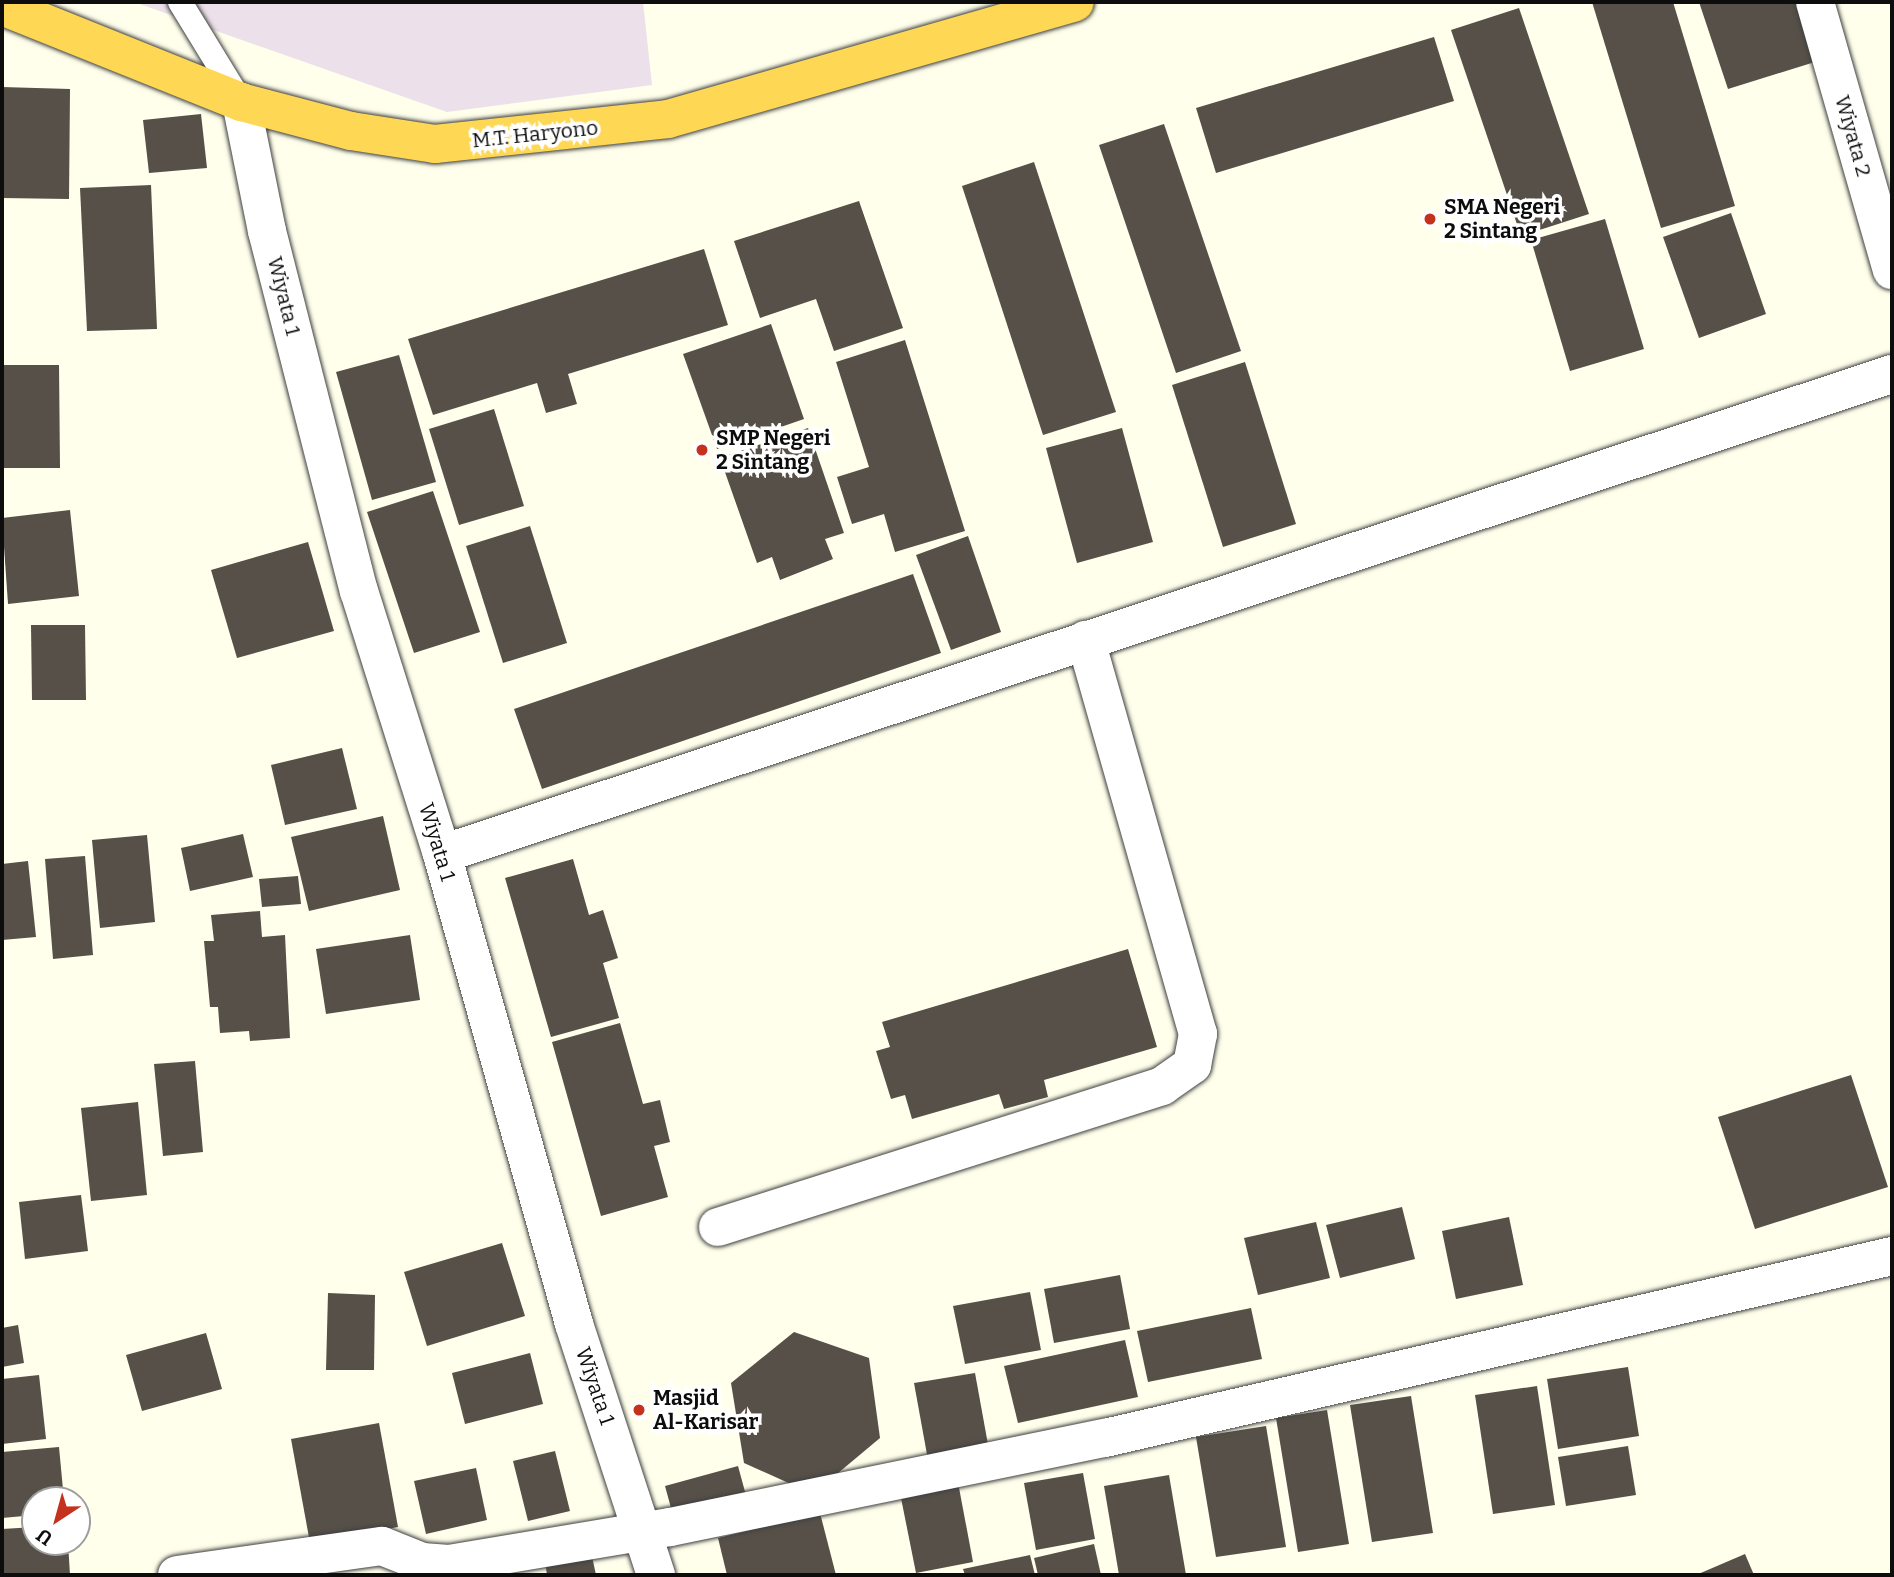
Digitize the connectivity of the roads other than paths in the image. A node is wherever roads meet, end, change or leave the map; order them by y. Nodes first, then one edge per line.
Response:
1 (180, 2) edge
2 (1075, 2) edge
3 (1815, 2) edge
4 (2, 6) edge
5 (241, 102) junction
6 (1892, 270) edge
7 (1892, 374) edge
8 (1086, 640) junction
9 (442, 854) junction
10 (718, 1227) dead end
11 (1892, 1256) edge
12 (645, 1527) junction
13 (177, 1575) edge
14 (656, 1575) edge

1 - 5 lane
2 - 5 highway, M.T. Haryono
3 - 6 street, Wiyata 2
4 - 5 highway, M.T. Haryono
5 - 9 street, Wiyata 1
7 - 8 street
8 - 9 street
8 - 10 street
9 - 12 street, Wiyata 1
11 - 12 street
12 - 13 street
12 - 14 street, Wiyata 1

